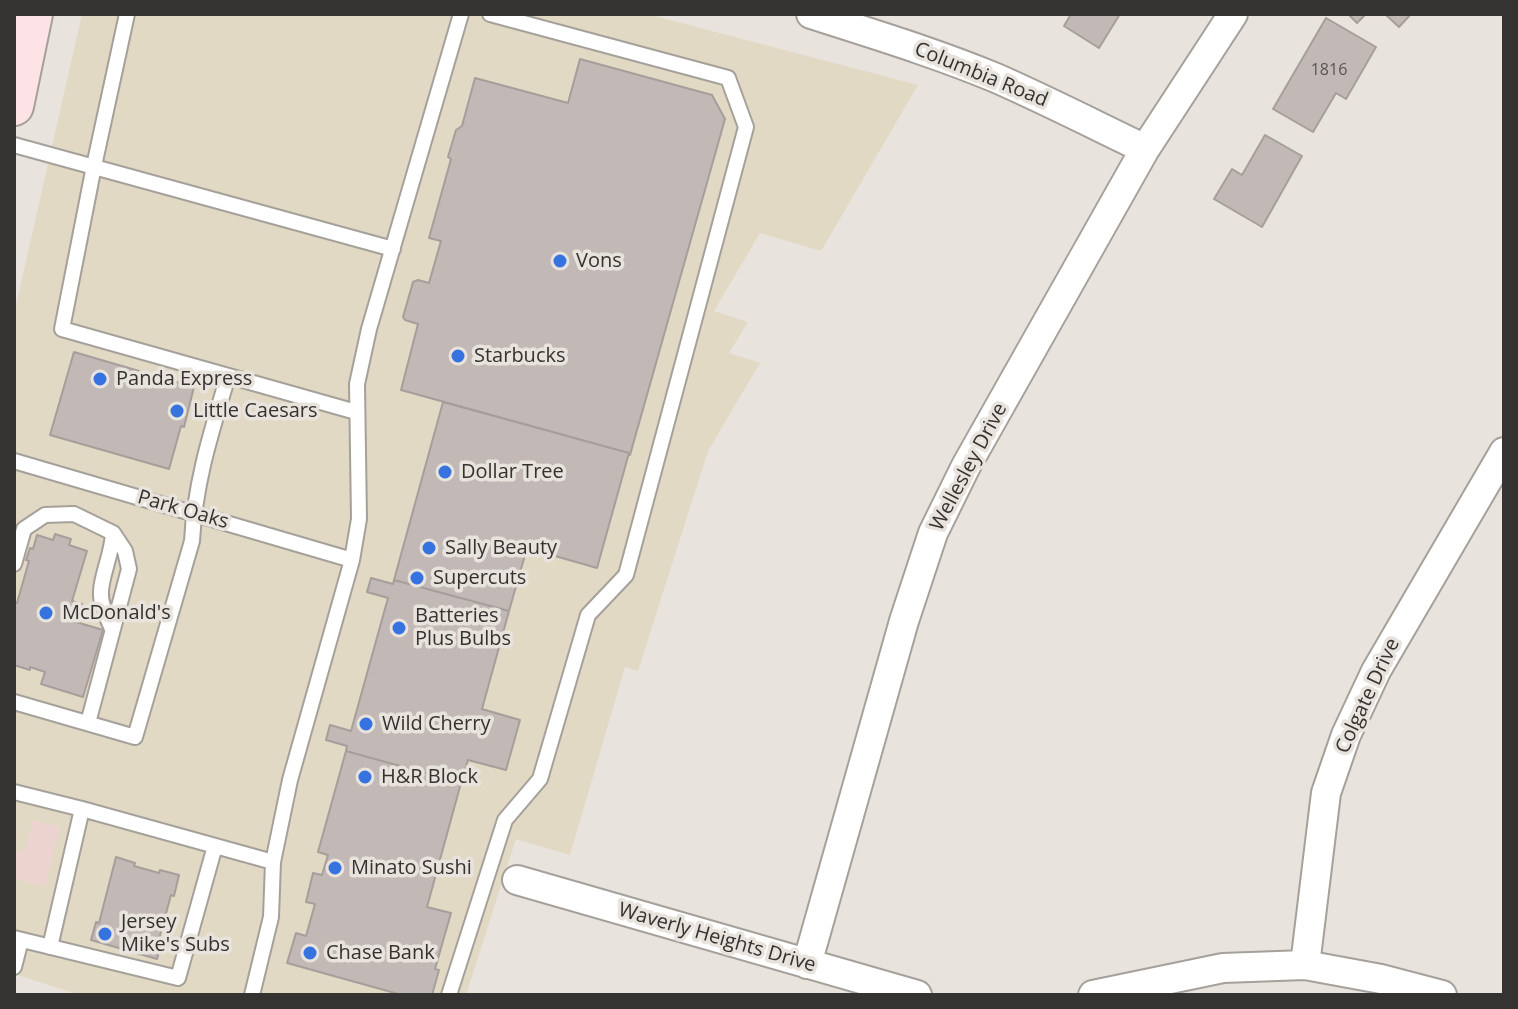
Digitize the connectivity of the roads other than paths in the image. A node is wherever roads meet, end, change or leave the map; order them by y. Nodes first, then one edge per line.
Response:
1 (33, 14) edge
2 (127, 14) edge
3 (461, 14) edge
4 (490, 14) edge
5 (811, 14) edge
6 (1233, 14) edge
7 (14, 106) edge
8 (14, 145) edge
9 (1145, 149) junction
10 (94, 166) junction
11 (393, 249) junction
12 (228, 376) junction
13 (356, 412) junction
14 (1504, 452) edge
15 (14, 461) edge
16 (193, 514) junction
17 (113, 533) junction
18 (352, 560) junction
19 (14, 564) edge
20 (112, 629) junction
21 (14, 702) edge
22 (88, 723) junction
23 (14, 792) edge
24 (82, 809) junction
25 (215, 846) junction
26 (273, 862) junction
27 (517, 880) dead end
28 (18, 939) edge
29 (50, 947) junction
30 (807, 964) junction
31 (1305, 965) junction
32 (14, 967) edge
33 (252, 995) edge
34 (449, 995) edge
35 (917, 995) edge
36 (1093, 995) edge
37 (1442, 995) edge

1 - 7 main road
2 - 10 lane
3 - 11 lane
4 - 34 lane
5 - 9 street, Columbia Road
6 - 9 street, Wellesley Drive
8 - 10 lane
9 - 30 street, Wellesley Drive
10 - 11 lane
10 - 12 lane
11 - 13 lane
12 - 13 lane
12 - 16 lane
13 - 18 lane
14 - 31 street, Colgate Drive
15 - 16 lane, Park Oaks
16 - 18 lane, Park Oaks
16 - 22 lane
17 - 19 lane
17 - 20 lane
17 - 20 lane
18 - 26 lane
20 - 22 lane
21 - 22 lane
23 - 24 lane
24 - 25 lane
24 - 29 lane
25 - 26 lane
25 - 29 lane
26 - 33 lane
27 - 30 street, Waverly Heights Drive
28 - 29 lane
28 - 32 lane
30 - 35 street, Waverly Heights Drive
31 - 36 street
31 - 37 street

